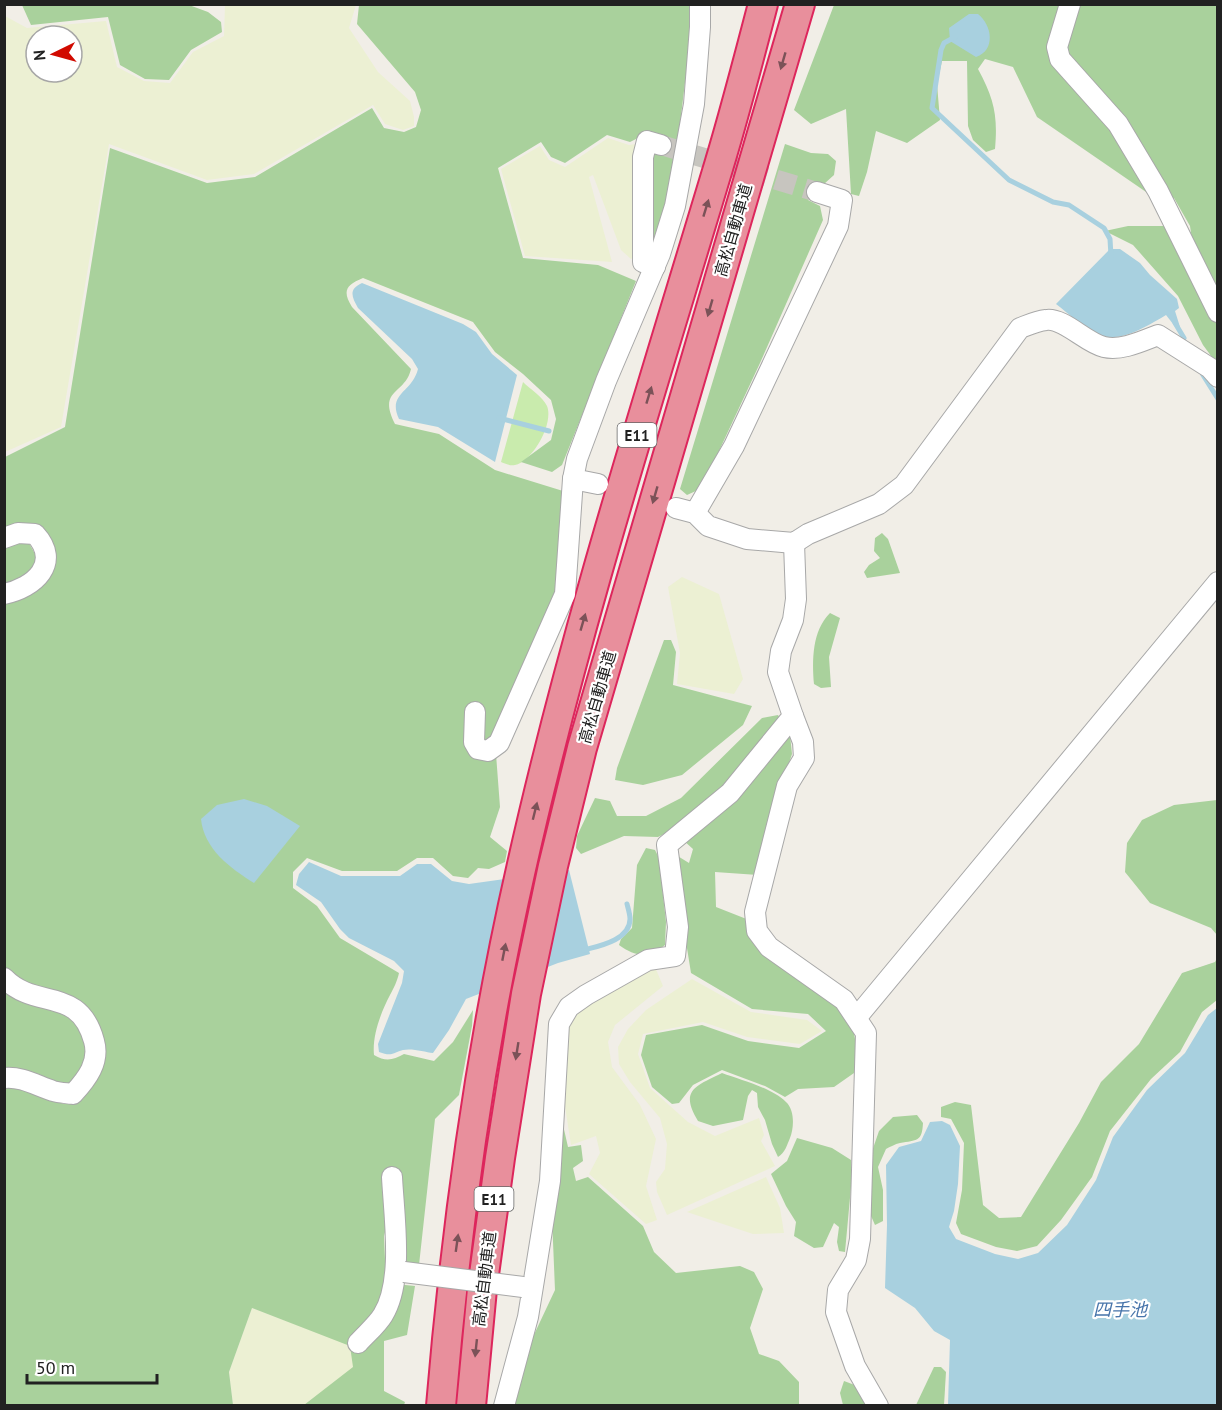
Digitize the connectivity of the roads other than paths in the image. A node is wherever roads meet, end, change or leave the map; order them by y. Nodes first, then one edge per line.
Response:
1 (700, 4) edge
2 (754, 4) edge
3 (763, 4) edge
4 (800, 4) edge
5 (1070, 4) edge
6 (661, 145) dead end
7 (720, 161) junction
8 (817, 192) tunnel mouth
9 (655, 267) junction
10 (1218, 312) edge
11 (1218, 377) edge
12 (573, 479) junction
13 (598, 484) dead end
14 (4, 538) edge
15 (794, 543) junction
16 (1218, 582) edge
17 (4, 594) edge
18 (475, 712) dead end
19 (793, 716) junction
20 (4, 978) edge
21 (857, 1017) junction
22 (4, 1078) edge
23 (392, 1177) dead end
24 (400, 1272) junction
25 (528, 1287) junction
26 (358, 1343) dead end
27 (441, 1406) edge
28 (471, 1406) edge
29 (504, 1406) edge
30 (878, 1406) edge

1 - 9 street
2 - 7 highway
3 - 7 highway, 高松自動車道 / E11
4 -> 28 highway, 高松自動車道 / E11
5 - 10 street
6 - 9 street
27 -> 7 highway, 高松自動車道 / E11
8 - 15 street
9 - 12 street
11 - 15 street
12 - 13 street
12 - 18 street
14 - 17 street
15 - 19 street
16 - 21 street
19 - 21 street
19 - 25 street
20 - 22 street
21 - 30 street
23 - 24 street
24 - 25 street, bridge
24 - 26 street
25 - 29 street

